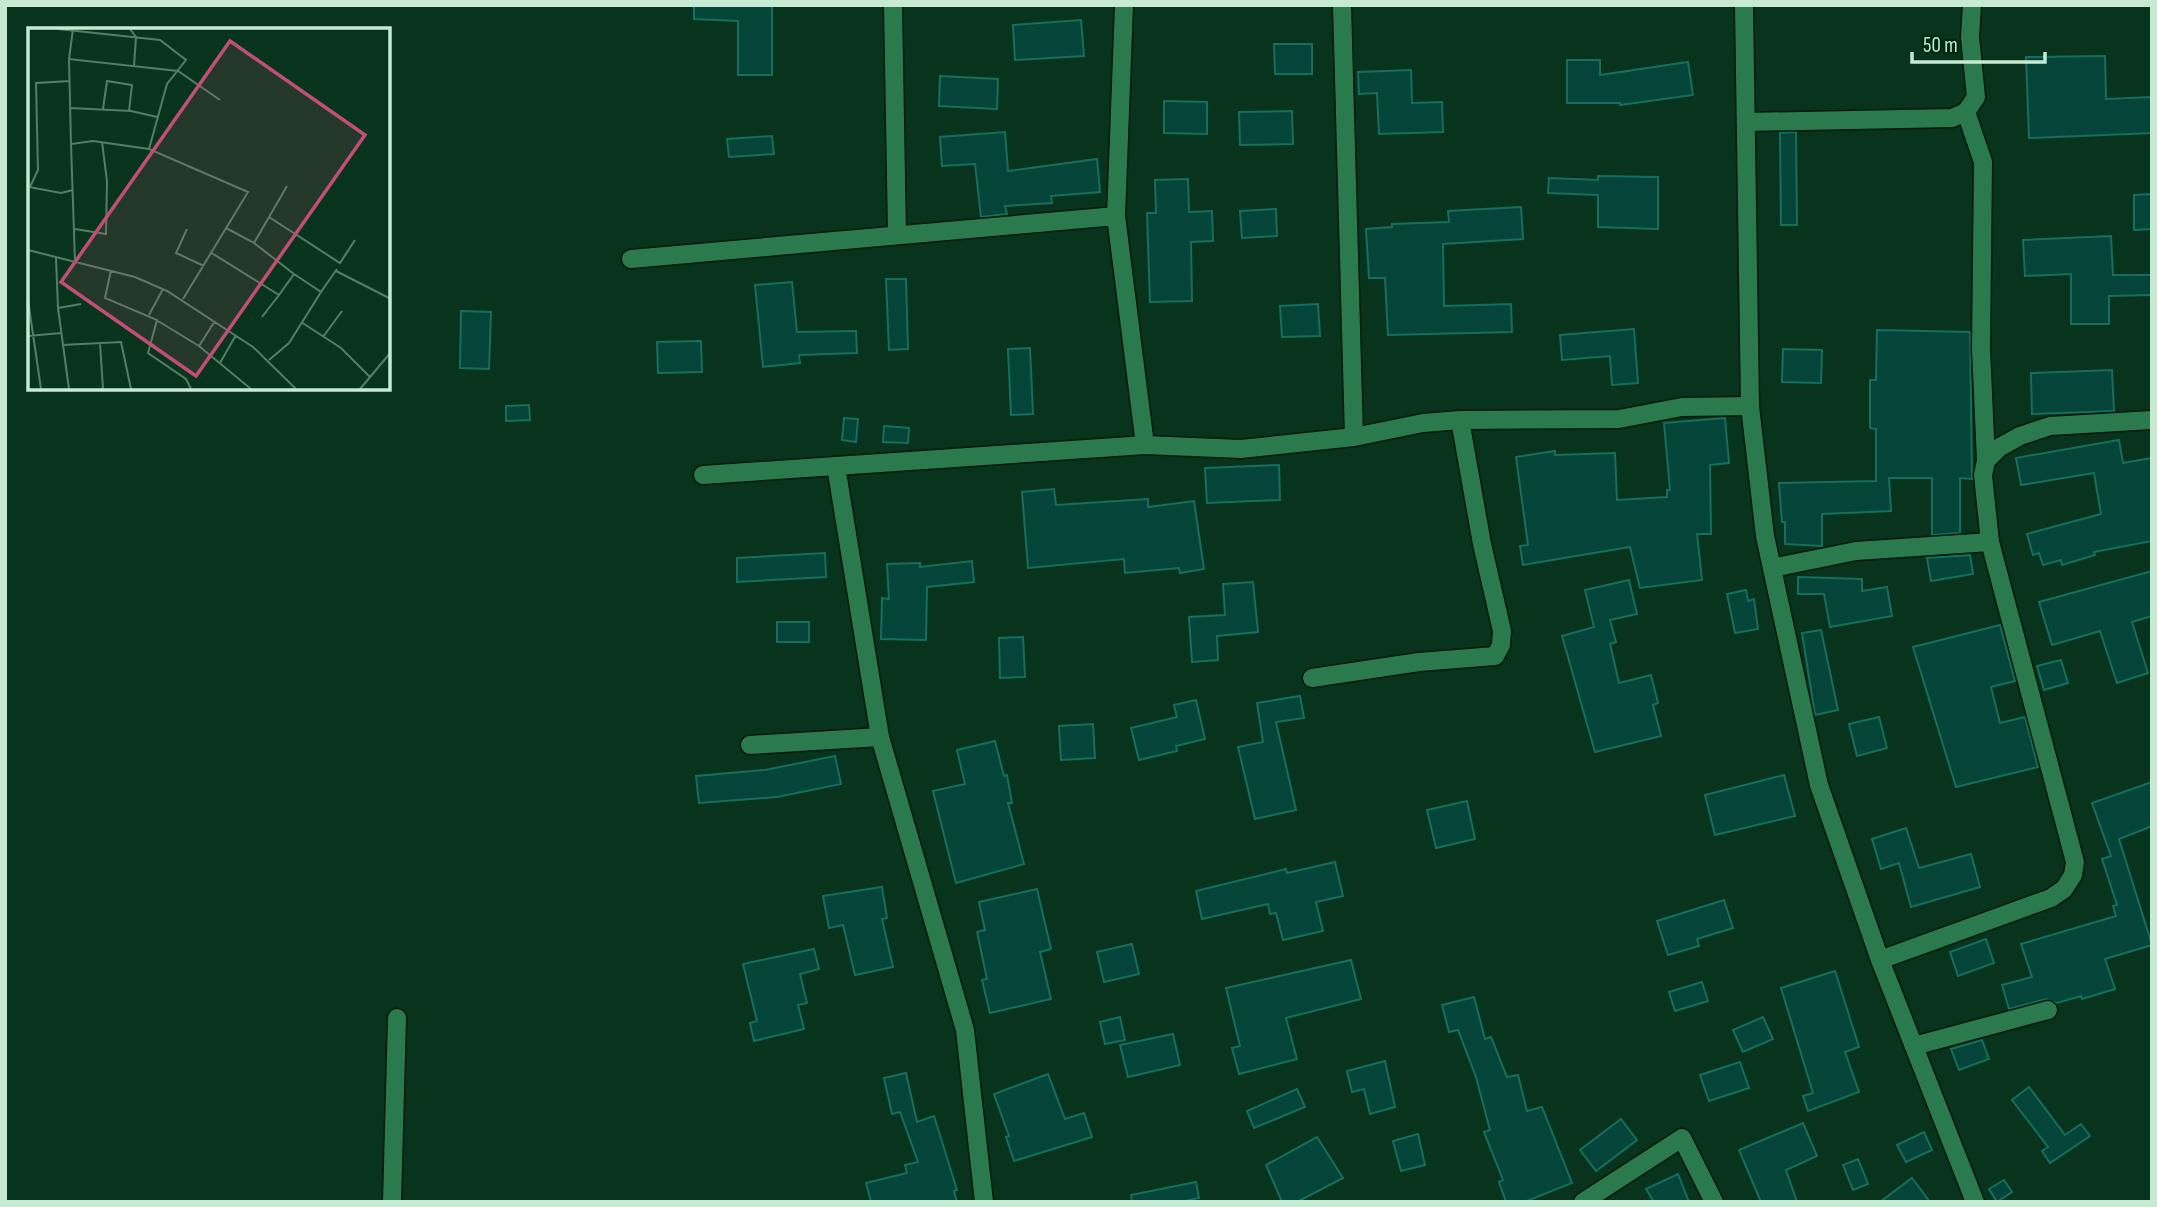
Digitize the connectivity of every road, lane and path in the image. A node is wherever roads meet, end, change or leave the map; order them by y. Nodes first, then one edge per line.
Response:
1 (893, 5) edge
2 (1124, 5) edge
3 (1342, 5) edge
4 (1744, 5) edge
5 (1972, 5) edge
6 (1966, 112) junction
7 (1746, 122) junction
8 (1116, 216) junction
9 (897, 234) junction
10 (631, 259) dead end
11 (1750, 406) junction
12 (1460, 420) junction
13 (2152, 420) edge
14 (1354, 437) junction
15 (1145, 445) junction
16 (1986, 461) junction
17 (836, 466) junction
18 (703, 475) dead end
19 (1990, 542) junction
20 (1772, 568) junction
21 (1312, 678) dead end
22 (880, 737) junction
23 (750, 745) dead end
24 (1880, 960) junction
25 (2048, 1010) dead end
26 (397, 1018) dead end
27 (1914, 1046) junction
28 (392, 1202) edge
29 (985, 1202) edge
30 (1583, 1202) edge
31 (1714, 1202) edge
32 (1975, 1202) edge

1 - 9 street
2 - 8 street
3 - 14 street
4 - 7 street
5 - 6 street
6 - 7 street
6 - 16 street
7 - 11 street
8 - 9 street
8 - 15 street
9 - 10 street
11 - 12 street
11 - 20 street
12 - 14 street
12 - 21 street
13 - 16 street
14 - 15 street
15 - 17 street
16 - 19 street
17 - 18 street
17 - 22 street
19 - 20 street
19 - 24 street
20 - 24 street
22 - 23 street
22 - 29 street
24 - 27 street
25 - 27 street
26 - 28 street
27 - 32 street
30 - 31 street

